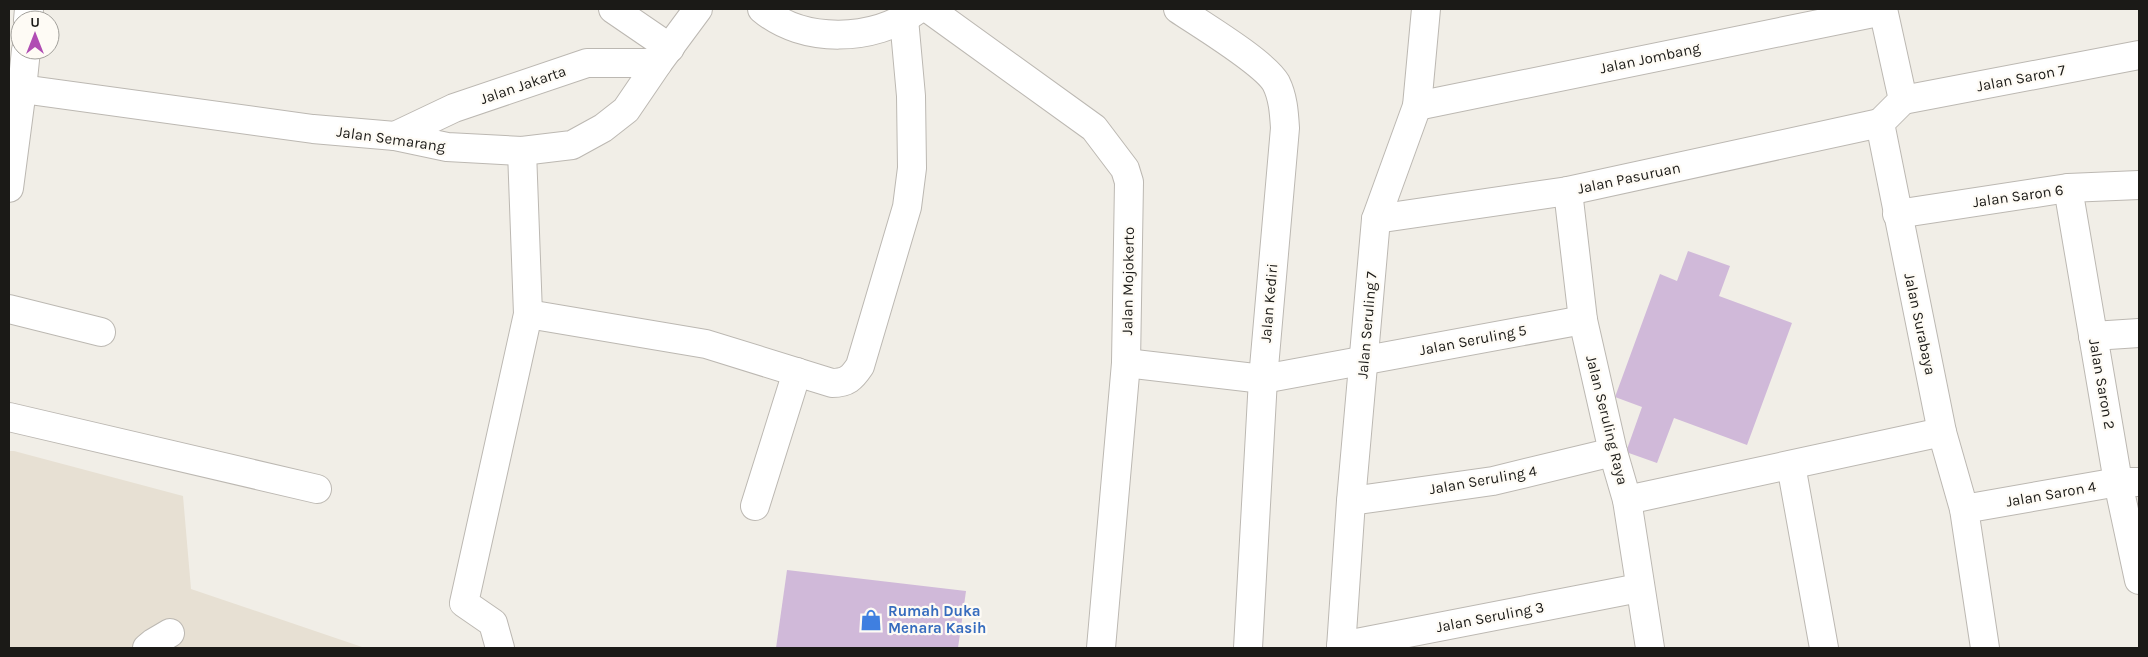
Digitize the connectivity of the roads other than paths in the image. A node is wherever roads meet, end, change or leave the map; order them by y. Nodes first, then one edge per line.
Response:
1 (613, 9) edge
2 (698, 9) edge
3 (762, 9) edge
4 (929, 9) edge
5 (1178, 9) edge
6 (1883, 10) edge
7 (1422, 11) edge
8 (911, 14) edge
9 (664, 55) junction
10 (2139, 55) edge
11 (25, 60) edge
12 (22, 89) junction
13 (1903, 100) junction
14 (1417, 106) junction
15 (1880, 123) junction
16 (395, 136) junction
17 (522, 151) junction
18 (2139, 186) edge
19 (9, 188) edge
20 (2068, 188) junction
21 (1568, 191) junction
22 (1897, 214) junction
23 (1376, 219) junction
24 (9, 309) edge
25 (528, 314) junction
26 (1583, 320) junction
27 (101, 332) dead end
28 (2139, 333) edge
29 (2093, 336) junction
30 (1364, 361) junction
31 (1126, 363) junction
32 (796, 372) junction
33 (1263, 379) junction
34 (9, 417) edge
35 (1942, 432) junction
36 (1613, 452) junction
37 (1791, 465) junction
38 (2129, 482) edge
39 (317, 489) dead end
40 (1627, 500) junction
41 (1352, 501) junction
42 (755, 506) dead end
43 (1964, 509) junction
44 (2139, 580) edge
45 (1639, 588) junction
46 (170, 633) dead end
47 (1341, 647) edge
48 (147, 648) edge
49 (500, 648) edge
50 (1101, 648) edge
51 (1248, 648) edge
52 (1650, 648) edge
53 (1824, 648) edge
54 (1985, 648) edge

1 - 9 street
2 - 9 street, Jalan Semarang
3 - 8 street
4 - 31 street, Jalan Mojokerto
5 - 33 street, Jalan Kediri
6 - 13 street
6 - 14 street, Jalan Jombang
7 - 14 street, Jalan Seruling 7
8 - 32 street
9 - 16 street, Jalan Jakarta
9 - 17 street, Jalan Semarang
10 - 13 street, Jalan Saron 7
11 - 12 street
12 - 16 street, Jalan Semarang
12 - 19 street
13 - 15 street
14 - 23 street, Jalan Seruling 7
15 - 21 street, Jalan Pasuruan
15 - 22 street, Jalan Surabaya
16 - 17 street, Jalan Semarang
17 - 25 street
18 - 20 street, Jalan Saron 6
20 - 22 street, Jalan Saron 6
20 - 29 street, Jalan Saron 2
21 - 23 street, Jalan Pasuruan
21 - 26 street, Jalan Seruling Raya
22 - 35 street, Jalan Surabaya
23 - 30 street, Jalan Seruling 7
24 - 27 street
25 - 32 street
25 - 49 street
26 - 30 street, Jalan Seruling 5
26 - 36 street, Jalan Seruling Raya
28 - 29 street
29 - 38 street, Jalan Saron 2
30 - 33 street, Jalan Seruling 5
30 - 41 street, Jalan Seruling 7
31 - 33 street, Jalan Seruling 5
31 - 50 street, Jalan Mojokerto
32 - 42 street
33 - 51 street, Jalan Kediri
34 - 39 street
35 - 37 street
35 - 43 street, Jalan Surabaya
36 - 40 street, Jalan Seruling Raya
36 - 41 street, Jalan Seruling 4
37 - 40 street
37 - 53 street
38 - 43 street, Jalan Saron 4
38 - 44 street, Jalan Saron 2
40 - 45 street, Jalan Seruling Raya
41 - 47 street, Jalan Seruling 7
43 - 54 street, Jalan Surabaya
45 - 47 street, Jalan Seruling 3
45 - 52 street, Jalan Seruling Raya
46 - 48 street

